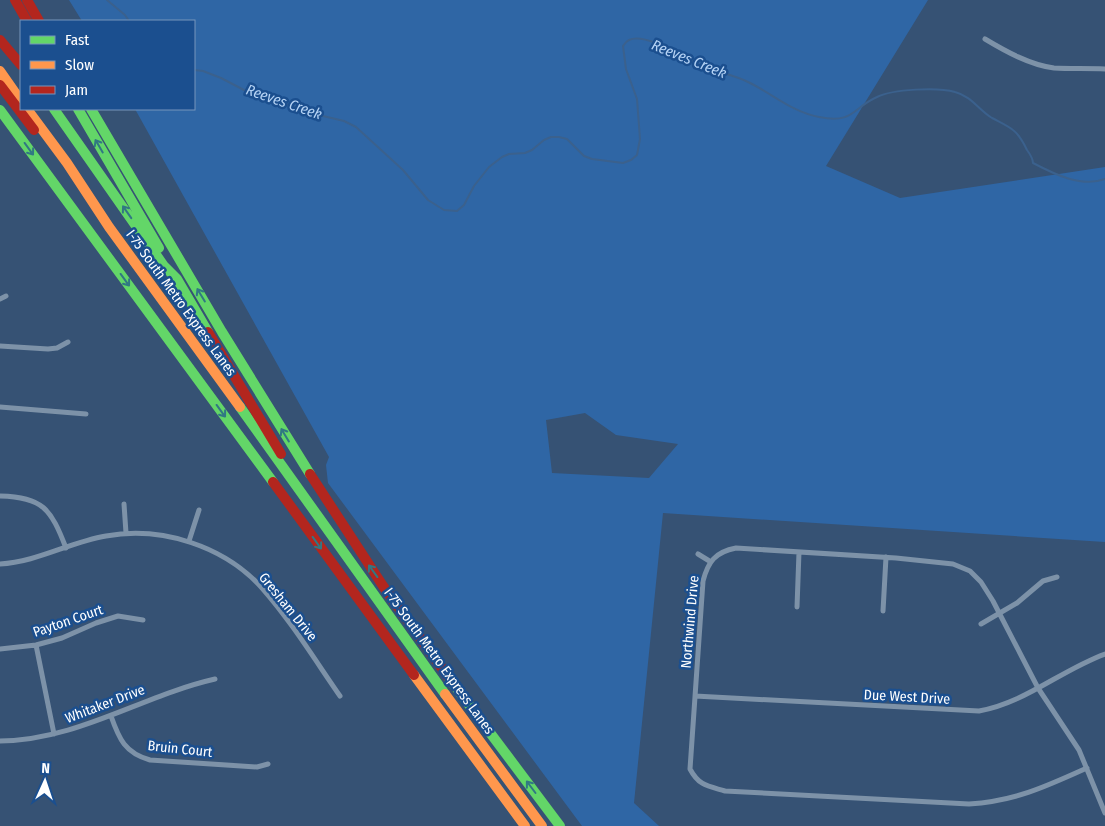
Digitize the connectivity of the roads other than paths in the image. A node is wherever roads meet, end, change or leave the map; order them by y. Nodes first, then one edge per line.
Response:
1 (15, 0) edge
2 (27, 0) edge
3 (26, 20) edge
4 (38, 20) edge
5 (985, 39) dead end
6 (0, 40) edge
7 (20, 65) edge
8 (1105, 69) edge
9 (0, 72) edge
10 (0, 85) edge
11 (20, 100) edge
12 (0, 110) edge
13 (28, 110) edge
14 (55, 110) edge
15 (79, 110) edge
16 (92, 110) edge
17 (107, 226) junction
18 (177, 279) junction
19 (6, 296) dead end
20 (0, 300) edge
21 (68, 342) dead end
22 (0, 346) edge
23 (0, 408) edge
24 (86, 414) dead end
25 (0, 496) edge
26 (124, 504) dead end
27 (200, 510) dead end
28 (316, 510) junction
29 (126, 533) junction
30 (189, 541) junction
31 (66, 548) junction
32 (799, 552) junction
33 (698, 554) dead end
34 (886, 557) junction
35 (711, 562) junction
36 (0, 564) edge
37 (1057, 577) dead end
38 (796, 607) dead end
39 (883, 611) dead end
40 (1000, 614) junction
41 (143, 620) dead end
42 (981, 624) dead end
43 (36, 645) junction
44 (0, 650) edge
45 (1105, 654) edge
46 (215, 679) dead end
47 (1038, 688) junction
48 (340, 696) dead end
49 (694, 696) junction
50 (111, 716) junction
51 (54, 734) junction
52 (0, 740) edge
53 (268, 764) dead end
54 (1087, 768) junction
55 (1105, 814) edge
56 (525, 826) edge
57 (542, 826) edge
58 (560, 826) edge

1 - 3 highway
2 - 4 highway
5 - 8 street
6 - 7 highway
9 - 11 highway
10 - 17 highway
12 -> 56 highway
13 - 17 highway, I-75 South Metro Express Lanes
18 -> 14 highway, I-75 South Metro Express Lanes
18 -> 15 highway
58 -> 16 highway
17 - 28 highway, I-75 South Metro Express Lanes
18 - 28 highway, I-75 South Metro Express Lanes
19 - 20 street
21 - 22 street
23 - 24 street
25 - 31 street
26 - 29 street
27 - 30 street
28 - 57 highway, I-75 South Metro Express Lanes
29 - 30 street, Gresham Drive
29 - 31 street, Gresham Drive
30 - 48 street, Gresham Drive
31 - 36 street, Gresham Drive
32 - 34 street, Northwind Drive
32 - 35 street, Northwind Drive
32 - 38 street
33 - 35 street
34 - 39 street
34 - 40 street, Northwind Drive
35 - 49 street, Northwind Drive
37 - 40 street
40 - 42 street
40 - 47 street, Northwind Drive
41 - 43 street, Payton Court
43 - 44 street, Payton Court
43 - 51 street
45 - 47 street, Due West Drive
46 - 50 street, Whitaker Drive
47 - 49 street, Due West Drive
47 - 54 street, Northwind Drive
49 - 54 street, Northwind Drive
50 - 51 street, Whitaker Drive
50 - 53 street, Bruin Court
51 - 52 street, Whitaker Drive
54 - 55 street, Northwind Drive

